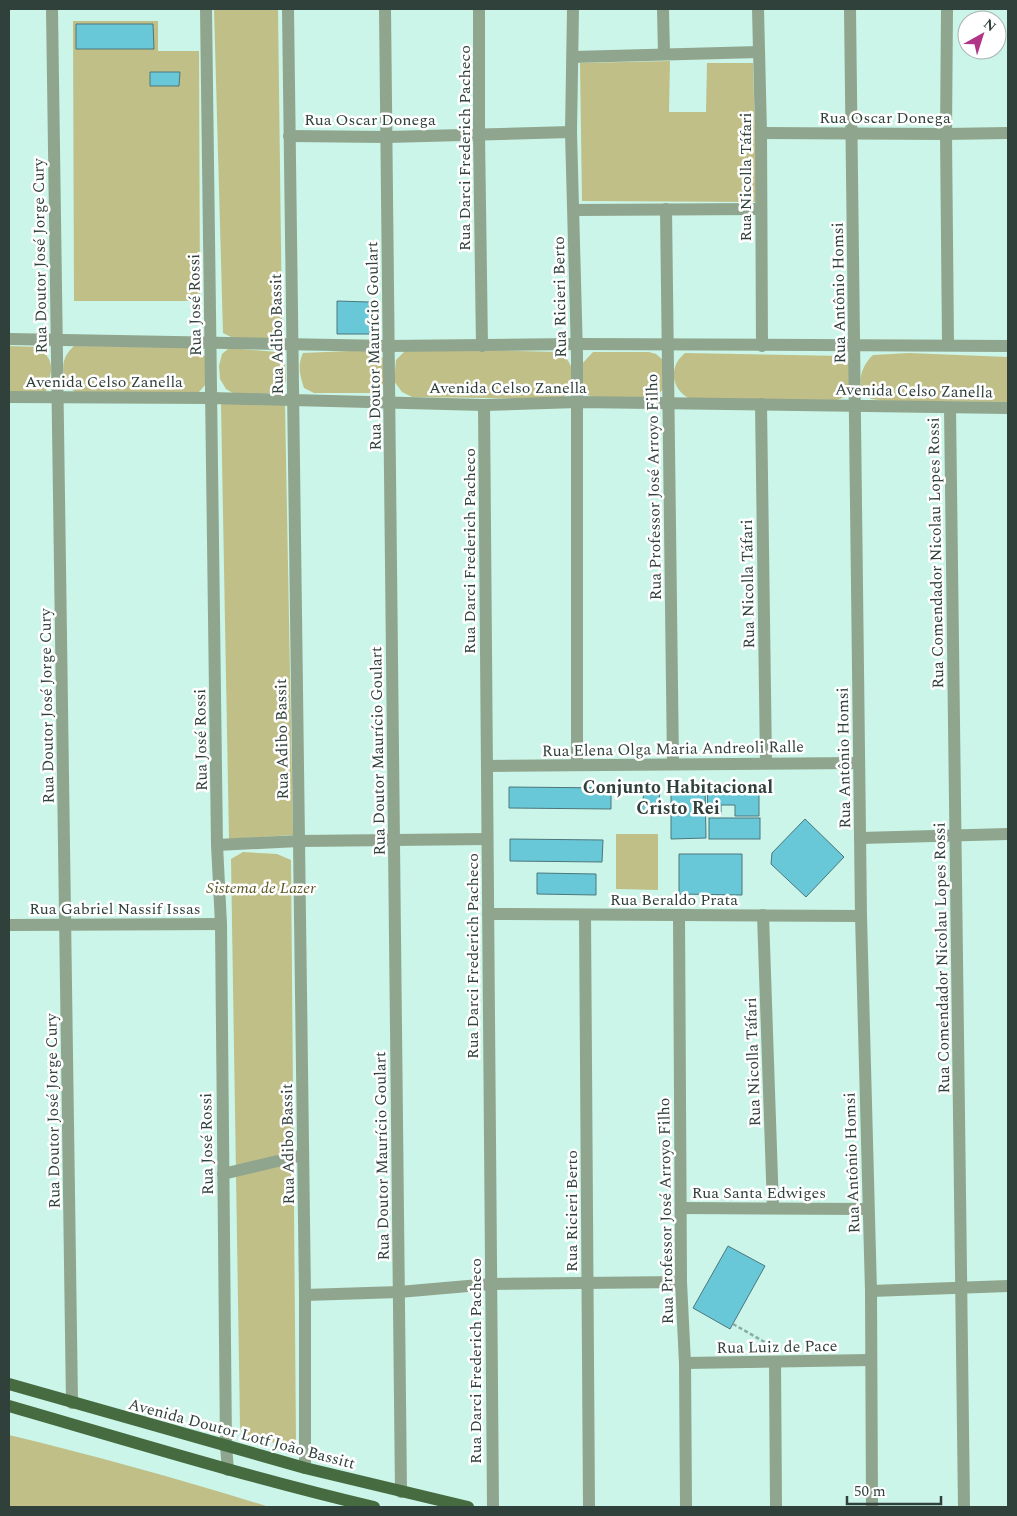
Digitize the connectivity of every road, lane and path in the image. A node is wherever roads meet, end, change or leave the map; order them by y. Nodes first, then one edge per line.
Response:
1 (52, 9) edge
2 (206, 9) edge
3 (288, 9) edge
4 (385, 9) edge
5 (479, 9) edge
6 (573, 9) edge
7 (663, 9) edge
8 (758, 9) edge
9 (850, 9) edge
10 (947, 9) edge
11 (759, 52) junction
12 (664, 54) junction
13 (573, 57) junction
14 (571, 132) junction
15 (761, 133) junction
16 (852, 133) junction
17 (1008, 133) edge
18 (479, 134) junction
19 (946, 134) junction
20 (289, 136) junction
21 (387, 137) junction
22 (761, 209) junction
23 (574, 210) junction
24 (666, 210) junction
25 (9, 339) edge
26 (57, 339) junction
27 (211, 344) junction
28 (577, 344) junction
29 (293, 345) junction
30 (668, 345) junction
31 (948, 345) junction
32 (389, 346) junction
33 (482, 346) junction
34 (762, 346) junction
35 (1008, 346) edge
36 (855, 347) junction
37 (9, 397) edge
38 (58, 397) junction
39 (211, 398) junction
40 (293, 400) junction
41 (577, 402) junction
42 (390, 403) junction
43 (668, 403) junction
44 (761, 404) junction
45 (484, 405) junction
46 (856, 405) junction
47 (950, 408) junction
48 (1008, 408) edge
49 (859, 762) junction
50 (766, 763) junction
51 (673, 764) junction
52 (577, 765) junction
53 (487, 766) junction
54 (1008, 834) edge
55 (956, 836) junction
56 (860, 838) junction
57 (487, 839) junction
58 (299, 841) junction
59 (394, 841) junction
60 (217, 845) junction
61 (488, 914) junction
62 (586, 914) junction
63 (679, 915) junction
64 (763, 915) junction
65 (861, 916) junction
66 (65, 924) junction
67 (220, 924) junction
68 (9, 925) edge
69 (303, 1155) junction
70 (223, 1174) junction
71 (681, 1208) junction
72 (773, 1208) junction
73 (868, 1209) junction
74 (681, 1282) junction
75 (587, 1283) junction
76 (491, 1284) junction
77 (1008, 1286) edge
78 (962, 1288) junction
79 (871, 1291) junction
80 (399, 1292) junction
81 (305, 1295) junction
82 (733, 1324) dead end
83 (870, 1360) junction
84 (775, 1362) junction
85 (685, 1363) junction
86 (9, 1384) edge
87 (72, 1403) junction
88 (9, 1406) edge
89 (226, 1446) junction
90 (305, 1468) junction
91 (228, 1470) junction
92 (401, 1492) junction
93 (374, 1507) edge
94 (468, 1507) edge
95 (493, 1507) edge
96 (590, 1507) edge
97 (686, 1507) edge
98 (776, 1507) edge
99 (872, 1507) edge
100 (964, 1507) edge

1 - 26 street, Rua Doutor José Jorge Cury
2 - 27 street, Rua José Rossi
3 - 20 street, Rua Adibo Bassit
4 - 21 street, Rua Doutor Maurício Goulart
5 - 18 street, Rua Darci Frederich Pacheco
6 - 13 street, Rua Ricieri Berto
7 - 12 street
8 - 11 street, Rua Nicolla Táfari
9 - 16 street, Rua Antônio Homsi
10 - 19 street
11 - 12 street
11 - 15 street, Rua Nicolla Táfari
12 - 13 street
13 - 14 street, Rua Ricieri Berto
14 - 18 street, Rua Oscar Donega
14 - 23 street, Rua Ricieri Berto
15 - 16 street, Rua Oscar Donega
15 - 22 street, Rua Nicolla Táfari
16 - 19 street, Rua Oscar Donega
16 - 36 street, Rua Antônio Homsi
17 - 19 street, Rua Oscar Donega
18 - 21 street, Rua Oscar Donega
18 - 33 street, Rua Darci Frederich Pacheco
19 - 31 street
20 - 21 street, Rua Oscar Donega
20 - 29 street, Rua Adibo Bassit
21 - 32 street, Rua Doutor Maurício Goulart
22 - 24 street
22 - 34 street, Rua Nicolla Táfari
23 - 24 street
23 - 28 street, Rua Ricieri Berto
24 - 30 street, Rua Professor José Arroyo Filho
25 - 26 street
26 - 27 street
26 - 38 street, Rua Doutor José Jorge Cury
27 - 29 street
27 - 39 street, Rua José Rossi
28 - 30 street
28 - 33 street
28 - 41 street, Rua Ricieri Berto
29 - 32 street
29 - 40 street, Rua Adibo Bassit
30 - 34 street
30 - 43 street, Rua Professor José Arroyo Filho
31 - 35 street
31 - 36 street
32 - 33 street
32 - 42 street, Rua Doutor Maurício Goulart
34 - 36 street
36 - 46 street, Rua Antônio Homsi
37 - 38 street, Avenida Celso Zanella
38 - 39 street, Avenida Celso Zanella
38 - 66 street, Rua Doutor José Jorge Cury
39 - 40 street, Avenida Celso Zanella
39 - 60 street, Rua José Rossi
40 - 42 street, Avenida Celso Zanella
40 - 58 street, Rua Adibo Bassit
41 - 43 street, Avenida Celso Zanella
41 - 45 street, Avenida Celso Zanella
41 - 52 street, Rua Ricieri Berto
42 - 45 street, Avenida Celso Zanella
42 - 59 street, Rua Doutor Maurício Goulart
43 - 44 street, Avenida Celso Zanella
43 - 51 street, Rua Professor José Arroyo Filho
44 - 46 street, Avenida Celso Zanella
44 - 50 street, Rua Nicolla Táfari
45 - 53 street, Rua Darci Frederich Pacheco
46 - 47 street, Avenida Celso Zanella
46 - 49 street, Rua Antônio Homsi
47 - 48 street, Avenida Celso Zanella
47 - 55 street, Rua Comendador Nicolau Lopes Rossi
49 - 50 street, Rua Elena Olga Maria Andreoli Ralle
49 - 56 street, Rua Antônio Homsi
50 - 51 street, Rua Elena Olga Maria Andreoli Ralle
51 - 52 street, Rua Elena Olga Maria Andreoli Ralle
52 - 53 street, Rua Elena Olga Maria Andreoli Ralle
53 - 57 street, Rua Darci Frederich Pacheco
54 - 55 street
55 - 56 street
55 - 78 street, Rua Comendador Nicolau Lopes Rossi
56 - 65 street, Rua Antônio Homsi
57 - 59 street
57 - 61 street, Rua Darci Frederich Pacheco
58 - 59 street
58 - 60 street
58 - 69 street, Rua Adibo Bassit
59 - 80 street, Rua Doutor Maurício Goulart
60 - 67 street, Rua José Rossi
61 - 62 street, Rua Beraldo Prata
61 - 76 street, Rua Darci Frederich Pacheco
62 - 63 street, Rua Beraldo Prata
62 - 75 street, Rua Ricieri Berto
63 - 64 street, Rua Beraldo Prata
63 - 71 street, Rua Professor José Arroyo Filho
64 - 65 street, Rua Beraldo Prata
64 - 72 street, Rua Nicolla Táfari
65 - 73 street, Rua Antônio Homsi
66 - 67 street, Rua Gabriel Nassif Issas
66 - 68 street, Rua Gabriel Nassif Issas
66 - 87 street, Rua Doutor José Jorge Cury
67 - 70 street, Rua José Rossi
69 - 70 street
69 - 81 street, Rua Adibo Bassit
70 - 89 street, Rua José Rossi
71 - 72 street, Rua Santa Edwiges
71 - 74 street, Rua Professor José Arroyo Filho
72 - 73 street, Rua Santa Edwiges
73 - 79 street, Rua Antônio Homsi
74 - 75 street
74 - 85 street, Rua Professor José Arroyo Filho
75 - 76 street
75 - 96 street, Rua Ricieri Berto
76 - 80 street
76 - 95 street, Rua Darci Frederich Pacheco
77 - 78 street
78 - 79 street
78 - 100 street, Rua Comendador Nicolau Lopes Rossi
79 - 83 street, Rua Antônio Homsi
80 - 81 street
80 - 92 street, Rua Doutor Maurício Goulart
81 - 90 street, Rua Adibo Bassit
82 - 84 path
83 - 84 street, Rua Luiz de Pace
83 - 99 street, Rua Antônio Homsi
84 - 85 street, Rua Luiz de Pace
84 - 98 street
85 - 97 street, Rua Professor José Arroyo Filho
86 - 87 main road, Avenida Doutor Lotf João Bassitt
87 - 89 main road, Avenida Doutor Lotf João Bassitt
88 - 91 main road
89 - 90 main road, Avenida Doutor Lotf João Bassitt
89 - 91 street, Rua José Rossi
90 - 92 main road, Avenida Doutor Lotf João Bassitt
91 - 93 main road
92 - 94 main road, Avenida Doutor Lotf João Bassitt

